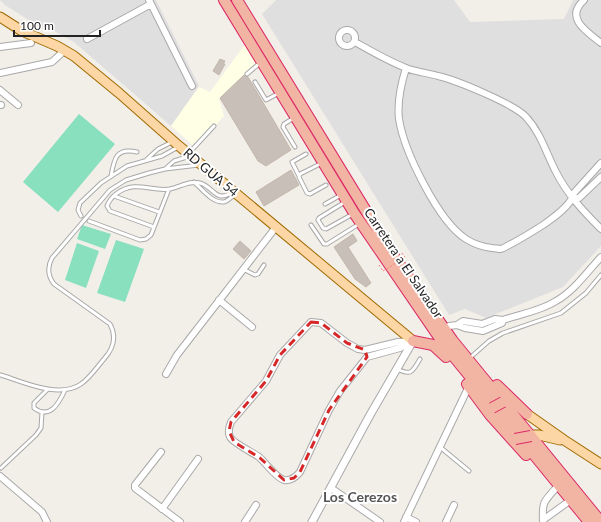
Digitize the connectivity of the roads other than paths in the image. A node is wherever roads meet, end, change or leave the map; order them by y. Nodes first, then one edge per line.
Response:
1 (224, 0) edge
2 (238, 0) edge
3 (584, 0) edge
4 (150, 2) edge
5 (0, 18) edge
6 (87, 39) dead end
7 (354, 42) dead end
8 (31, 43) dead end
9 (601, 43) edge
10 (1, 46) edge
11 (65, 50) junction
12 (262, 62) junction
13 (406, 68) junction
14 (0, 73) edge
15 (247, 74) dead end
16 (255, 82) dead end
17 (192, 86) dead end
18 (0, 90) edge
19 (281, 93) junction
20 (18, 105) dead end
21 (295, 117) junction
22 (214, 126) dead end
23 (176, 143) junction
24 (295, 147) dead end
25 (137, 152) dead end
26 (190, 154) junction
27 (306, 154) dead end
28 (146, 160) junction
29 (323, 162) junction
30 (201, 164) junction
31 (601, 164) edge
32 (165, 169) junction
33 (111, 176) junction
34 (299, 176) junction
35 (601, 177) edge
36 (194, 182) junction
37 (326, 185) dead end
38 (168, 189) junction
39 (234, 192) junction
40 (114, 196) junction
41 (344, 197) junction
42 (573, 199) junction
43 (325, 204) dead end
44 (159, 212) junction
45 (354, 213) junction
46 (80, 216) dead end
47 (88, 221) dead end
48 (361, 223) junction
49 (311, 225) dead end
50 (154, 227) junction
51 (276, 227) junction
52 (601, 229) edge
53 (370, 238) junction
54 (397, 254) junction
55 (601, 257) edge
56 (264, 265) dead end
57 (243, 269) junction
58 (601, 276) edge
59 (219, 300) junction
60 (453, 325) junction
61 (252, 327) dead end
62 (427, 330) junction
63 (413, 341) junction
64 (365, 350) junction
65 (472, 356) junction
66 (367, 357) junction
67 (446, 357) junction
68 (420, 360) dead end
69 (397, 369) junction
70 (166, 374) dead end
71 (1, 375) dead end
72 (497, 385) junction
73 (469, 386) junction
74 (48, 390) junction
75 (65, 390) junction
76 (506, 403) junction
77 (42, 412) junction
78 (491, 412) junction
79 (527, 414) junction
80 (532, 436) junction
81 (514, 439) junction
82 (564, 440) junction
83 (440, 447) junction
84 (161, 452) dead end
85 (198, 459) dead end
86 (601, 464) edge
87 (1, 468) edge
88 (469, 471) dead end
89 (0, 476) edge
90 (330, 488) junction
91 (556, 488) junction
92 (568, 502) junction
93 (256, 505) dead end
94 (454, 505) dead end
95 (162, 509) junction
96 (405, 519) edge
97 (543, 521) edge
98 (47, 522) edge
99 (180, 522) edge
100 (245, 522) edge
101 (312, 522) edge
102 (380, 522) edge
103 (416, 522) edge
104 (446, 522) edge
105 (588, 522) edge
106 (601, 522) edge

1 - 12 highway, Carretera a El Salvador
2 - 54 highway, Carretera a El Salvador
3 - 9 street
4 - 6 street
4 - 17 street
5 - 11 main road, RD GUA 54
7 - 13 street
8 - 10 street
11 - 14 street
11 - 23 main road, RD GUA 54
12 - 15 lane
12 - 19 highway, Carretera a El Salvador
13 - 42 street
13 - 42 street
16 - 19 lane
18 - 20 street
19 - 21 highway, Carretera a El Salvador
21 - 24 lane
21 - 29 highway, Carretera a El Salvador
22 - 26 lane
23 - 26 main road, RD GUA 54
23 - 28 lane
23 - 28 lane
25 - 33 lane
26 - 30 main road, RD GUA 54
26 - 32 lane
27 - 34 lane
28 - 33 lane
29 - 34 lane
29 - 41 highway, Carretera a El Salvador
30 - 32 lane
30 - 39 main road, RD GUA 54
31 - 42 street
32 - 75 lane
33 - 46 lane
34 - 37 lane
35 - 42 street
36 - 38 lane
36 - 39 lane
36 - 39 lane
38 - 40 lane
38 - 44 lane
39 - 51 main road, RD GUA 54
40 - 44 lane
40 - 50 lane
41 - 43 lane
41 - 45 highway, Carretera a El Salvador
41 - 45 lane
42 - 52 street
44 - 50 lane
45 - 48 highway, Carretera a El Salvador
47 - 50 lane
48 - 49 lane
48 - 53 highway, Carretera a El Salvador
51 - 57 street
51 - 63 main road, RD GUA 54
53 - 62 highway
53 - 105 highway, Carretera a El Salvador
54 - 60 highway
54 - 106 highway, Carretera a El Salvador
55 - 60 street
56 - 57 lane
57 - 59 street
58 - 65 lane
59 - 61 street
59 - 70 street
60 - 65 highway
62 - 63 highway
62 - 67 highway
63 - 64 street
63 - 66 street
63 - 67 highway
63 - 69 street
64 - 66 street
64 - 66 street
65 - 72 highway
67 - 73 highway
68 - 69 lane
69 - 90 street
71 - 74 lane
72 - 76 highway
72 - 79 highway
73 - 78 highway
73 - 83 street
74 - 75 lane
74 - 77 lane
75 - 77 lane
76 - 78 highway, bridge
76 - 79 highway
76 - 80 highway
77 - 87 lane
78 - 81 highway
79 - 82 main road
80 - 81 highway, bridge
80 - 82 main road
80 - 106 highway
81 - 91 highway
82 - 86 main road
83 - 88 lane
83 - 96 street
84 - 95 street
85 - 95 street
89 - 98 street
90 - 101 street
90 - 102 street
91 - 92 highway
91 - 97 street
92 - 97 street
92 - 105 highway
93 - 100 street
94 - 104 street
95 - 99 street
96 - 103 street

